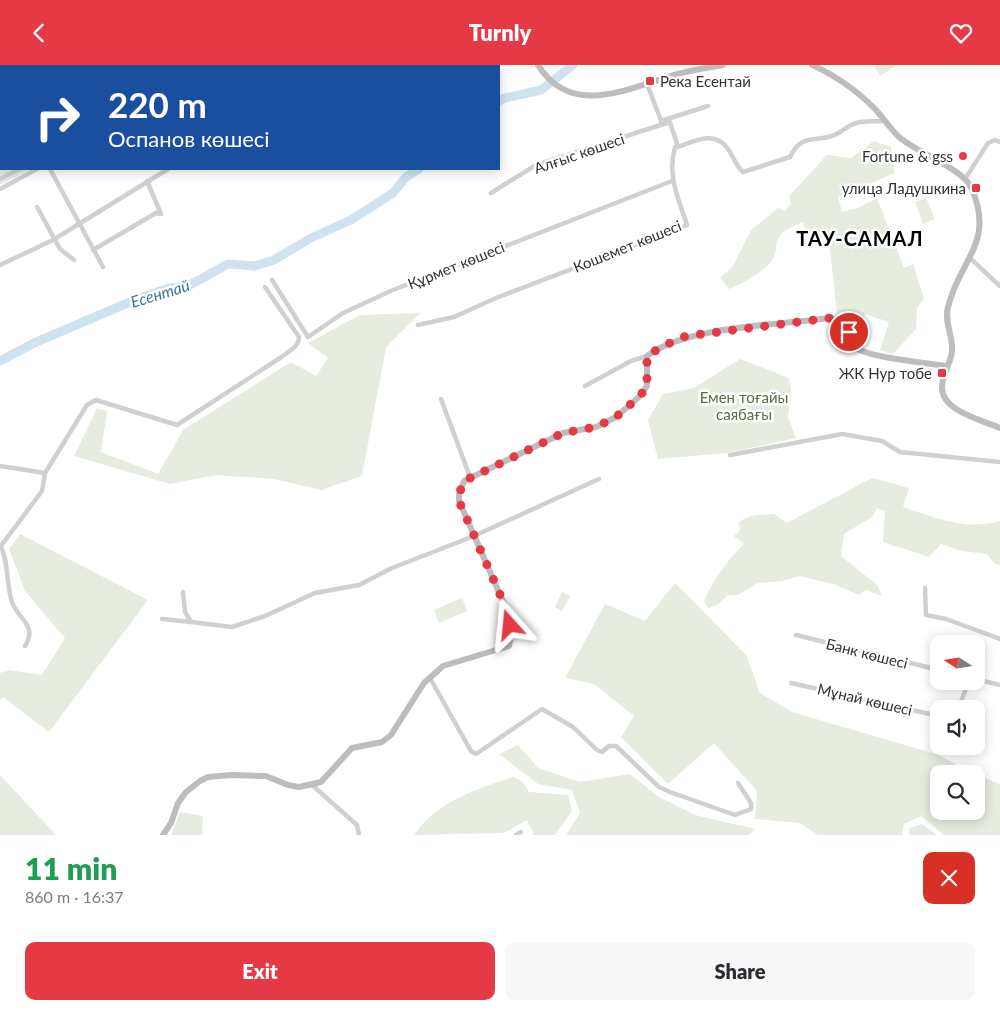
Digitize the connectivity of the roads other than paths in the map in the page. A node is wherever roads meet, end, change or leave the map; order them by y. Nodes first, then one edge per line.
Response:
1 (538, 65) edge
2 (724, 65) edge
3 (812, 65) edge
4 (648, 84) junction
5 (708, 106) dead end
6 (883, 121) junction
7 (662, 123) junction
8 (1000, 142) edge
9 (678, 147) junction
10 (17, 170) edge
11 (35, 170) edge
12 (51, 170) edge
13 (166, 170) edge
14 (0, 179) edge
15 (965, 179) junction
16 (147, 181) junction
17 (672, 181) junction
18 (0, 189) edge
19 (491, 193) dead end
20 (37, 207) dead end
21 (79, 225) junction
22 (53, 240) junction
23 (93, 249) junction
24 (971, 259) junction
25 (74, 260) dead end
26 (0, 265) edge
27 (103, 267) dead end
28 (272, 280) dead end
29 (1000, 286) edge
30 (265, 287) dead end
31 (418, 325) dead end
32 (647, 356) junction
33 (947, 366) junction
34 (584, 386) dead end
35 (441, 399) dead end
36 (1000, 427) edge
37 (730, 455) dead end
38 (1000, 462) edge
39 (0, 466) edge
40 (45, 473) junction
41 (470, 477) junction
42 (599, 479) dead end
43 (474, 536) junction
44 (1, 546) edge
45 (925, 588) dead end
46 (183, 592) dead end
47 (162, 619) dead end
48 (191, 622) junction
49 (796, 635) dead end
50 (1000, 639) edge
51 (25, 646) dead end
52 (930, 668) edge
53 (430, 678) junction
54 (985, 681) edge
55 (791, 683) dead end
56 (1000, 685) edge
57 (930, 714) edge
58 (738, 783) dead end
59 (312, 785) junction
60 (163, 835) edge
61 (359, 835) edge

1 - 4 street
2 - 4 street
3 - 6 street
4 - 7 street
5 - 7 street, Алғыс көшесі
6 - 9 street
6 - 15 street
7 - 9 street, Алғыс көшесі
7 - 19 street, Алғыс көшесі
8 - 15 street
9 - 17 street, Кошемет көшесі
10 - 14 street
11 - 18 street
12 - 21 street
13 - 16 street
15 - 24 street
16 - 21 street
16 - 23 street
17 - 28 street, Құрмет көшесі
17 - 31 street, Кошемет көшесі
20 - 22 street
21 - 22 street
21 - 23 street
22 - 25 street
22 - 26 street
23 - 27 street
24 - 29 street
24 - 33 street
30 - 40 street
32 - 33 street
32 - 34 street
32 - 41 street
33 - 36 street
35 - 41 street
37 - 38 street
39 - 40 street
40 - 44 street
41 - 43 street
42 - 43 street
43 - 48 street
43 - 53 street
44 - 51 street
45 - 50 street
46 - 48 street
47 - 48 street
49 - 52 street, Банк көшесі
53 - 58 street
53 - 59 street
54 - 56 street
55 - 57 street, Мұнай көшесі
59 - 60 street
59 - 61 street

